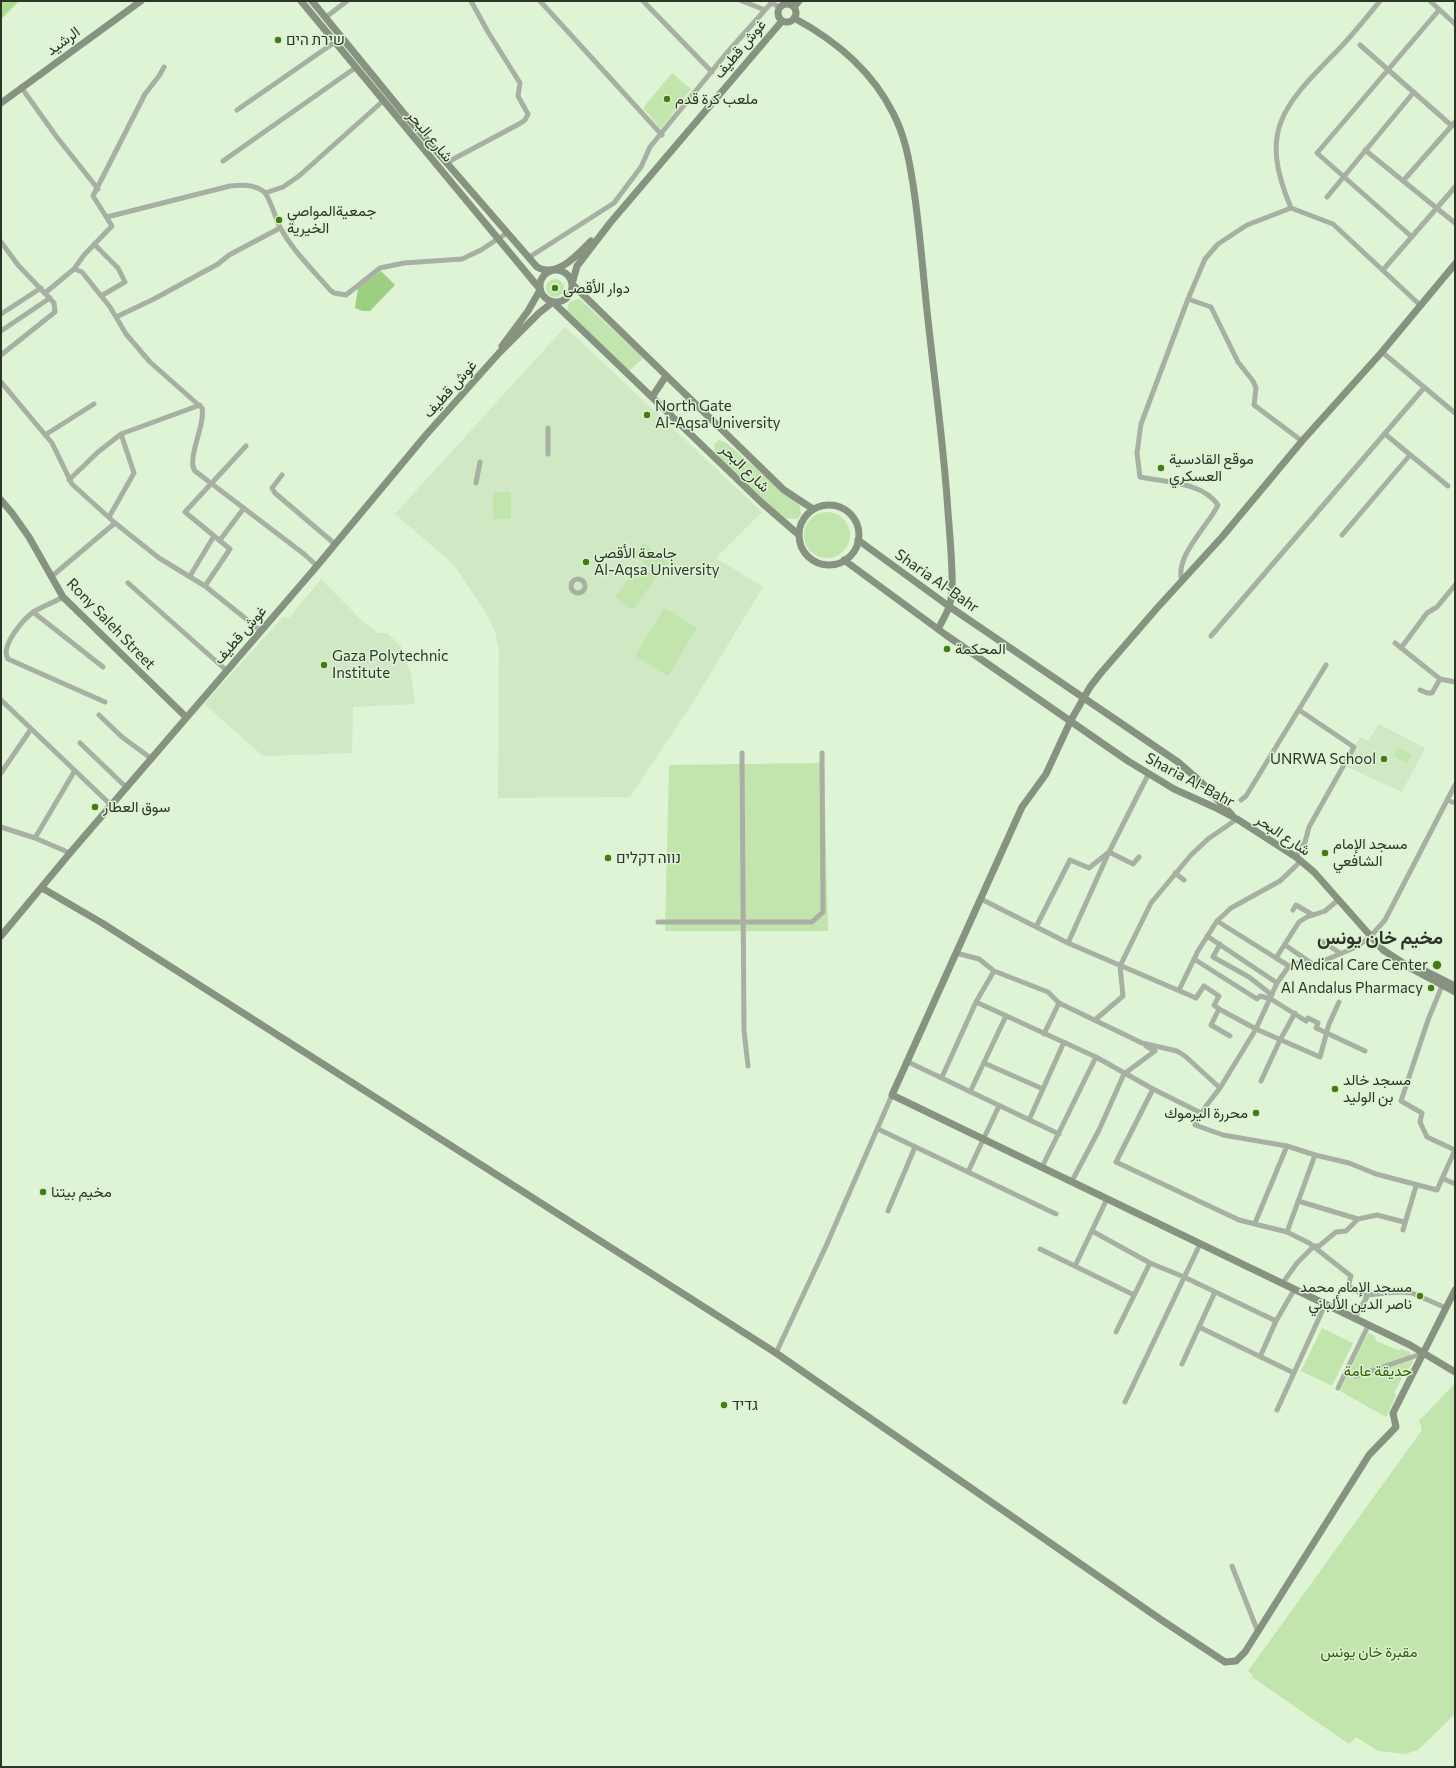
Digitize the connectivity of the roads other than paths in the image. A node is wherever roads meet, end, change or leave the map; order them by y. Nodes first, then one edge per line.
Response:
1 (141, 1) edge
2 (301, 1) edge
3 (312, 1) edge
4 (347, 1) edge
5 (472, 1) edge
6 (540, 1) edge
7 (643, 1) edge
8 (742, 1) edge
9 (799, 1) edge
10 (1380, 1) edge
11 (1430, 1) edge
12 (775, 4) edge
13 (794, 7) junction
14 (765, 10) junction
15 (1439, 10) junction
16 (326, 16) junction
17 (794, 18) junction
18 (782, 21) junction
19 (1455, 24) edge
20 (335, 42) junction
21 (1360, 45) dead end
22 (164, 67) dead end
23 (355, 68) junction
24 (1388, 70) junction
25 (712, 72) junction
26 (21, 87) junction
27 (1414, 92) junction
28 (383, 101) junction
29 (1, 103) edge
30 (237, 110) dead end
31 (1453, 124) edge
32 (662, 135) junction
33 (1365, 150) junction
34 (223, 161) dead end
35 (446, 163) junction
36 (1344, 176) junction
37 (1403, 181) junction
38 (1455, 187) edge
39 (98, 189) junction
40 (265, 193) junction
41 (1327, 197) dead end
42 (1291, 208) junction
43 (1436, 209) junction
44 (107, 217) junction
45 (610, 223) junction
46 (1455, 223) edge
47 (280, 228) junction
48 (507, 233) junction
49 (1412, 237) junction
50 (498, 238) junction
51 (1, 242) edge
52 (94, 244) junction
53 (528, 258) junction
54 (1455, 264) edge
55 (74, 269) junction
56 (553, 270) junction
57 (1383, 270) junction
58 (572, 284) junction
59 (41, 288) junction
60 (540, 289) junction
61 (45, 293) junction
62 (101, 296) junction
63 (50, 298) junction
64 (1188, 299) junction
65 (553, 302) junction
66 (1420, 305) junction
67 (1, 314) edge
68 (116, 317) junction
69 (1, 331) edge
70 (1382, 352) junction
71 (499, 353) junction
72 (1, 355) edge
73 (666, 376) junction
74 (1, 382) edge
75 (1423, 389) dead end
76 (652, 397) junction
77 (94, 404) dead end
78 (200, 405) junction
79 (1455, 413) edge
80 (548, 428) dead end
81 (121, 434) junction
82 (1385, 434) junction
83 (45, 435) junction
84 (1302, 441) junction
85 (246, 446) dead end
86 (548, 454) dead end
87 (1410, 455) junction
88 (480, 462) dead end
89 (282, 475) dead end
90 (69, 480) junction
91 (476, 483) dead end
92 (211, 484) junction
93 (1448, 486) dead end
94 (1, 500) edge
95 (244, 508) junction
96 (813, 509) junction
97 (109, 517) junction
98 (115, 523) junction
99 (799, 535) junction
100 (1342, 535) dead end
101 (214, 536) junction
102 (220, 540) junction
103 (858, 540) junction
104 (335, 544) junction
105 (844, 560) junction
106 (317, 566) junction
107 (190, 576) junction
108 (51, 577) junction
109 (1182, 581) junction
110 (128, 583) dead end
111 (1455, 585) edge
112 (205, 586) junction
113 (63, 597) junction
114 (950, 607) junction
115 (33, 612) junction
116 (938, 629) junction
117 (261, 631) junction
118 (1211, 636) dead end
119 (1395, 643) dead end
120 (1401, 648) junction
121 (1326, 665) dead end
122 (103, 667) dead end
123 (226, 670) junction
124 (1440, 679) junction
125 (1455, 682) edge
126 (1420, 690) dead end
127 (1084, 698) junction
128 (106, 702) dead end
129 (2, 703) edge
130 (1299, 710) junction
131 (99, 715) dead end
132 (186, 717) junction
133 (1071, 720) junction
134 (31, 729) junction
135 (80, 743) dead end
136 (742, 753) dead end
137 (822, 753) dead end
138 (152, 759) junction
139 (74, 772) junction
140 (1, 773) edge
141 (1149, 773) junction
142 (1455, 785) edge
143 (127, 788) junction
144 (1241, 800) dead end
145 (1447, 800) junction
146 (1455, 803) edge
147 (112, 806) junction
148 (1237, 819) junction
149 (1, 827) edge
150 (36, 838) junction
151 (1108, 852) junction
152 (70, 853) junction
153 (1139, 857) dead end
154 (1299, 859) junction
155 (1175, 873) junction
156 (1184, 880) dead end
157 (42, 888) junction
158 (981, 899) junction
159 (1338, 900) junction
160 (1293, 910) dead end
161 (1313, 915) junction
162 (1217, 921) junction
163 (658, 922) dead end
164 (743, 922) junction
165 (1036, 927) junction
166 (1, 936) edge
167 (1207, 936) junction
168 (1371, 936) junction
169 (1320, 940) dead end
170 (1068, 943) junction
171 (1220, 944) junction
172 (1285, 945) junction
173 (956, 953) junction
174 (1340, 954) junction
175 (1276, 958) junction
176 (1194, 959) junction
177 (1314, 965) junction
178 (1120, 966) junction
179 (1289, 966) junction
180 (994, 971) junction
181 (1277, 983) junction
182 (1442, 986) junction
183 (1455, 986) edge
184 (1179, 990) junction
185 (1455, 992) edge
186 (1271, 997) junction
187 (976, 1002) junction
188 (1059, 1002) junction
189 (1339, 1002) dead end
190 (1219, 1009) junction
191 (1295, 1013) junction
192 (1006, 1016) junction
193 (1095, 1020) junction
194 (1256, 1029) junction
195 (1327, 1032) junction
196 (1044, 1034) junction
197 (1230, 1036) dead end
198 (1280, 1040) junction
199 (1064, 1042) junction
200 (1142, 1043) junction
201 (1365, 1051) dead end
202 (1096, 1057) junction
203 (906, 1061) junction
204 (984, 1063) junction
205 (748, 1066) dead end
206 (1124, 1074) junction
207 (942, 1078) junction
208 (1261, 1082) dead end
209 (1220, 1088) junction
210 (1043, 1089) junction
211 (1153, 1089) junction
212 (970, 1092) junction
213 (892, 1095) junction
214 (998, 1106) junction
215 (1201, 1113) junction
216 (1029, 1120) junction
217 (878, 1129) junction
218 (1058, 1134) junction
219 (983, 1138) junction
220 (1287, 1146) junction
221 (915, 1147) junction
222 (1455, 1150) edge
223 (1315, 1155) junction
224 (1042, 1167) junction
225 (968, 1172) junction
226 (1442, 1178) junction
227 (1072, 1182) junction
228 (1455, 1184) edge
229 (1416, 1186) junction
230 (1107, 1198) junction
231 (1298, 1201) junction
232 (888, 1211) dead end
233 (1056, 1214) dead end
234 (1358, 1219) junction
235 (1404, 1222) junction
236 (1255, 1223) junction
237 (1402, 1230) dead end
238 (1092, 1231) junction
239 (1286, 1232) junction
240 (1200, 1244) junction
241 (1314, 1246) junction
242 (1040, 1249) dead end
243 (1150, 1263) junction
244 (1075, 1266) junction
245 (1184, 1277) junction
246 (1282, 1284) junction
247 (1294, 1290) junction
248 (1455, 1290) edge
249 (1215, 1292) junction
250 (1134, 1295) junction
251 (1367, 1297) junction
252 (1325, 1305) junction
253 (1446, 1308) junction
254 (1354, 1319) junction
255 (1276, 1321) junction
256 (1368, 1326) junction
257 (1199, 1327) junction
258 (1116, 1332) dead end
259 (776, 1352) junction
260 (1424, 1353) junction
261 (1260, 1357) junction
262 (1182, 1364) dead end
263 (1455, 1372) edge
264 (1294, 1373) junction
265 (1356, 1376) dead end
266 (1338, 1388) dead end
267 (1125, 1402) dead end
268 (1277, 1410) dead end
269 (1232, 1566) dead end
270 (1258, 1632) junction

1 - 26 main road, الرشيد
2 - 20 main road, شارع البحر
3 - 16 main road, شارع البحر
4 - 16 street
5 - 35 street
6 - 32 street
7 - 25 street
8 - 14 street
9 - 13 main road
10 - 42 street
11 - 15 street
12 - 13 main road
12 - 14 street
12 - 18 main road
13 - 17 main road
14 - 25 street
15 - 19 street
15 - 24 street
16 - 35 main road, شارع البحر
17 - 18 main road
17 - 114 main road
18 - 45 main road, غوش قطيف
20 - 23 main road, شارع البحر
20 - 30 street
21 - 24 street
22 - 39 street
23 - 28 main road, شارع البحر
23 - 34 street
24 - 27 street
24 - 36 street
25 - 32 street
26 - 29 main road, الرشيد
26 - 39 street
27 - 31 street
27 - 33 street
28 - 40 street
28 - 50 main road, شارع البحر
31 - 37 street
32 - 53 street
33 - 36 street
33 - 37 street
35 - 48 main road, شارع البحر
36 - 41 street
36 - 49 street
37 - 43 street
38 - 43 street
39 - 44 street
40 - 44 street
40 - 47 street
42 - 57 street
42 - 64 street
43 - 46 street
43 - 49 street
44 - 52 street
45 - 56 main road, غوش قطيف
45 - 58 main road, غوش قطيف
47 - 50 street
47 - 68 street
48 - 50 street
48 - 53 main road, شارع البحر
49 - 57 street
50 - 60 main road, شارع البحر
51 - 59 street
52 - 55 street
52 - 62 street
53 - 56 main road, شارع البحر
54 - 66 main road
55 - 61 street
55 - 62 street
56 - 58 main road
56 - 60 main road
57 - 66 street
58 - 65 main road
58 - 73 main road, شارع البحر
59 - 61 street
59 - 67 street
60 - 65 main road
60 - 71 main road, غوش قطيف
61 - 63 street
62 - 68 street
63 - 69 street
63 - 72 street
64 - 84 street
64 - 109 street
65 - 71 main road, غوش قطيف
65 - 76 main road, شارع البحر
66 - 70 main road
68 - 78 street
70 - 79 street
70 - 84 main road
71 - 104 main road, غوش قطيف
73 - 76 main road
73 - 96 main road, شارع البحر
74 - 83 street
75 - 82 street
76 - 99 main road, شارع البحر
77 - 83 street
78 - 81 street
78 - 92 street
80 - 86 street
81 - 90 street
81 - 97 street
82 - 87 street
82 - 118 street
83 - 90 street
84 - 109 main road
85 - 92 street
87 - 93 street
87 - 100 street
88 - 91 street
89 - 104 street
90 - 97 street
92 - 95 street
92 - 101 street
94 - 108 main road, Rony Saleh Street
95 - 102 street
95 - 106 street
96 - 99 main road
96 - 103 main road
97 - 98 street
98 - 107 street
98 - 108 street
99 - 105 main road
101 - 102 street
101 - 107 street
102 - 112 street
103 - 105 main road
103 - 114 main road, Sharia Al-Bahr
104 - 106 main road, غوش قطيف
105 - 116 main road, Sharia Al-Bahr
106 - 117 main road, غوش قطيف
107 - 112 street
108 - 113 main road, Rony Saleh Street
109 - 127 main road
110 - 123 street
111 - 120 street
112 - 117 street
113 - 115 street
113 - 132 main road, Rony Saleh Street
114 - 116 main road
114 - 127 main road, Sharia Al-Bahr
115 - 122 street
115 - 128 street
116 - 133 main road, Sharia Al-Bahr
117 - 123 main road, غوش قطيف
119 - 120 street
120 - 124 street
121 - 130 street
123 - 132 main road, غوش قطيف
124 - 125 street
124 - 126 street
127 - 133 main road
127 - 148 main road, Sharia Al-Bahr
129 - 134 street
130 - 144 street
130 - 154 street
131 - 138 street
132 - 138 main road, غوش قطيف
133 - 141 main road, Sharia Al-Bahr
133 - 158 main road
134 - 139 street
134 - 140 street
135 - 143 street
136 - 164 street
137 - 164 street
138 - 143 main road, غوش قطيف
139 - 147 street
139 - 150 street
141 - 148 main road, Sharia Al-Bahr
141 - 151 street
142 - 145 street
143 - 147 main road, غوش قطيف
145 - 146 street
145 - 168 street
147 - 152 main road, غوش قطيف
148 - 154 main road, شارع البحر
148 - 155 street
149 - 150 street
150 - 152 street
151 - 153 street
151 - 165 street
151 - 170 street
152 - 157 main road, غوش قطيف
154 - 159 main road, شارع البحر
154 - 162 street
155 - 156 street
155 - 178 street
157 - 166 main road, غوش قطيف
157 - 259 main road
158 - 165 street
158 - 173 main road
159 - 161 street
159 - 168 main road, شارع البحر
160 - 161 street
161 - 172 street
162 - 167 street
162 - 175 street
163 - 164 street
164 - 205 street
165 - 170 street
167 - 171 street
167 - 176 street
168 - 174 street
168 - 182 main road, شارع البحر
168 - 183 main road, شارع البحر
169 - 174 street
170 - 178 street
171 - 181 street
171 - 186 street
172 - 175 street
172 - 177 street
173 - 180 street
173 - 203 main road
174 - 177 street
175 - 179 street
176 - 184 street
176 - 186 street
177 - 179 street
178 - 184 street
178 - 193 street
179 - 181 street
180 - 187 street
180 - 188 street
181 - 186 street
182 - 185 main road, شارع البحر
182 - 222 street
184 - 190 street
186 - 191 street
186 - 194 street
187 - 192 street
187 - 207 street
188 - 193 street
188 - 196 street
189 - 195 street
190 - 194 street
190 - 197 street
191 - 195 street
191 - 198 street
192 - 196 street
192 - 204 street
193 - 200 street
194 - 198 street
194 - 209 street
195 - 198 street
195 - 201 street
196 - 199 street
198 - 208 street
199 - 202 street
199 - 210 street
200 - 206 street
200 - 209 street
202 - 206 street
202 - 218 street
203 - 207 street
203 - 213 main road
204 - 210 street
204 - 212 street
206 - 211 street
206 - 227 street
207 - 212 street
209 - 215 street
210 - 216 street
211 - 215 street
211 - 236 street
212 - 214 street
213 - 217 street
213 - 219 main road
214 - 216 street
214 - 219 street
215 - 220 street
216 - 218 street
217 - 221 street
217 - 259 street
218 - 224 street
219 - 224 main road
219 - 225 street
220 - 223 street
220 - 236 street
221 - 225 street
221 - 232 street
222 - 226 street
223 - 229 street
223 - 231 street
224 - 227 main road
225 - 233 street
226 - 228 street
226 - 229 street
227 - 230 main road
229 - 235 street
230 - 238 street
230 - 240 main road
231 - 234 street
231 - 239 street
234 - 235 street
234 - 241 street
235 - 237 street
236 - 239 street
238 - 243 street
238 - 244 street
239 - 241 street
240 - 245 street
240 - 246 main road
241 - 246 street
241 - 251 street
242 - 244 street
243 - 245 street
243 - 250 street
244 - 250 street
245 - 249 street
245 - 267 street
246 - 247 main road
247 - 252 main road
247 - 255 street
248 - 253 main road
249 - 255 street
249 - 257 street
250 - 258 street
251 - 253 street
251 - 254 street
252 - 254 main road
252 - 264 street
253 - 260 main road
254 - 256 main road
255 - 261 street
256 - 260 main road
256 - 266 street
257 - 261 street
257 - 262 street
259 - 270 main road
260 - 263 main road
260 - 265 street
260 - 270 main road
261 - 264 street
264 - 268 street
269 - 270 street

